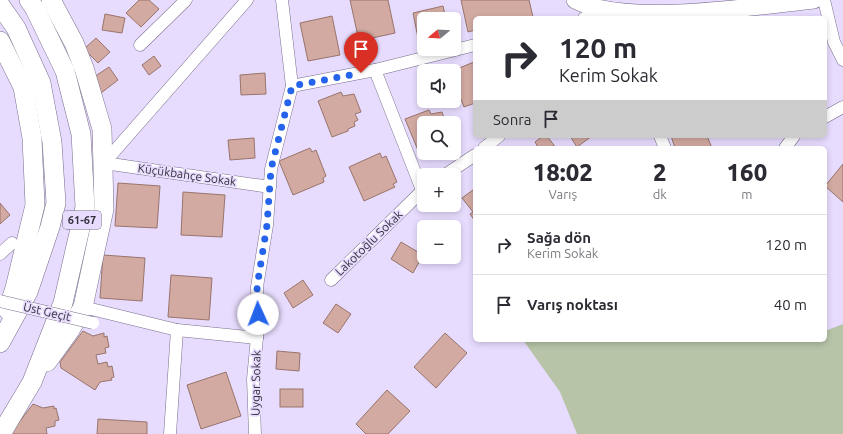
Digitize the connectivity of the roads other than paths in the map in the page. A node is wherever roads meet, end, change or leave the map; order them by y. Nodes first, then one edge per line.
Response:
1 (29, 0) edge
2 (51, 0) edge
3 (186, 0) edge
4 (247, 0) edge
5 (282, 0) edge
6 (575, 0) edge
7 (814, 0) edge
8 (824, 0) edge
9 (0, 5) edge
10 (613, 11) junction
11 (641, 15) edge
12 (592, 16) edge
13 (0, 41) edge
14 (140, 45) dead end
15 (473, 45) edge
16 (843, 60) edge
17 (374, 70) junction
18 (292, 86) junction
19 (843, 107) edge
20 (827, 116) edge
21 (496, 138) edge
22 (792, 138) edge
23 (486, 146) edge
24 (786, 146) edge
25 (473, 156) edge
26 (104, 164) junction
27 (456, 168) edge
28 (417, 175) edge
29 (270, 187) junction
30 (417, 196) edge
31 (12, 243) dead end
32 (0, 254) edge
33 (331, 280) dead end
34 (0, 301) edge
35 (90, 308) junction
36 (177, 330) junction
37 (0, 333) edge
38 (257, 338) junction
39 (0, 343) edge
40 (32, 382) junction
41 (1, 434) edge
42 (170, 434) edge
43 (255, 434) edge

1 - 40 main road, 61-67
2 - 26 main road, 61-67
3 - 14 street
4 - 26 street
5 - 18 street, Uygar Sokak
6 - 10 street
7 - 11 street
8 - 16 street
9 - 39 main road, 61-67
10 - 11 street
10 - 12 street
13 - 37 main road
15 - 17 street
17 - 18 street
17 - 28 street
18 - 29 street, Uygar Sokak
19 - 20 street
21 - 23 street
22 - 24 street
25 - 27 street
26 - 29 street, Küçükbahçe Sokak
26 - 35 main road, 61-67
29 - 38 street, Uygar Sokak
30 - 33 street, Lakotoğlu Sokak
31 - 32 street
34 - 35 street, Üst Geçit, bridge
35 - 36 street
35 - 40 main road, 61-67
36 - 38 street
36 - 42 street
38 - 43 street, Uygar Sokak
40 - 41 main road, 61-67

